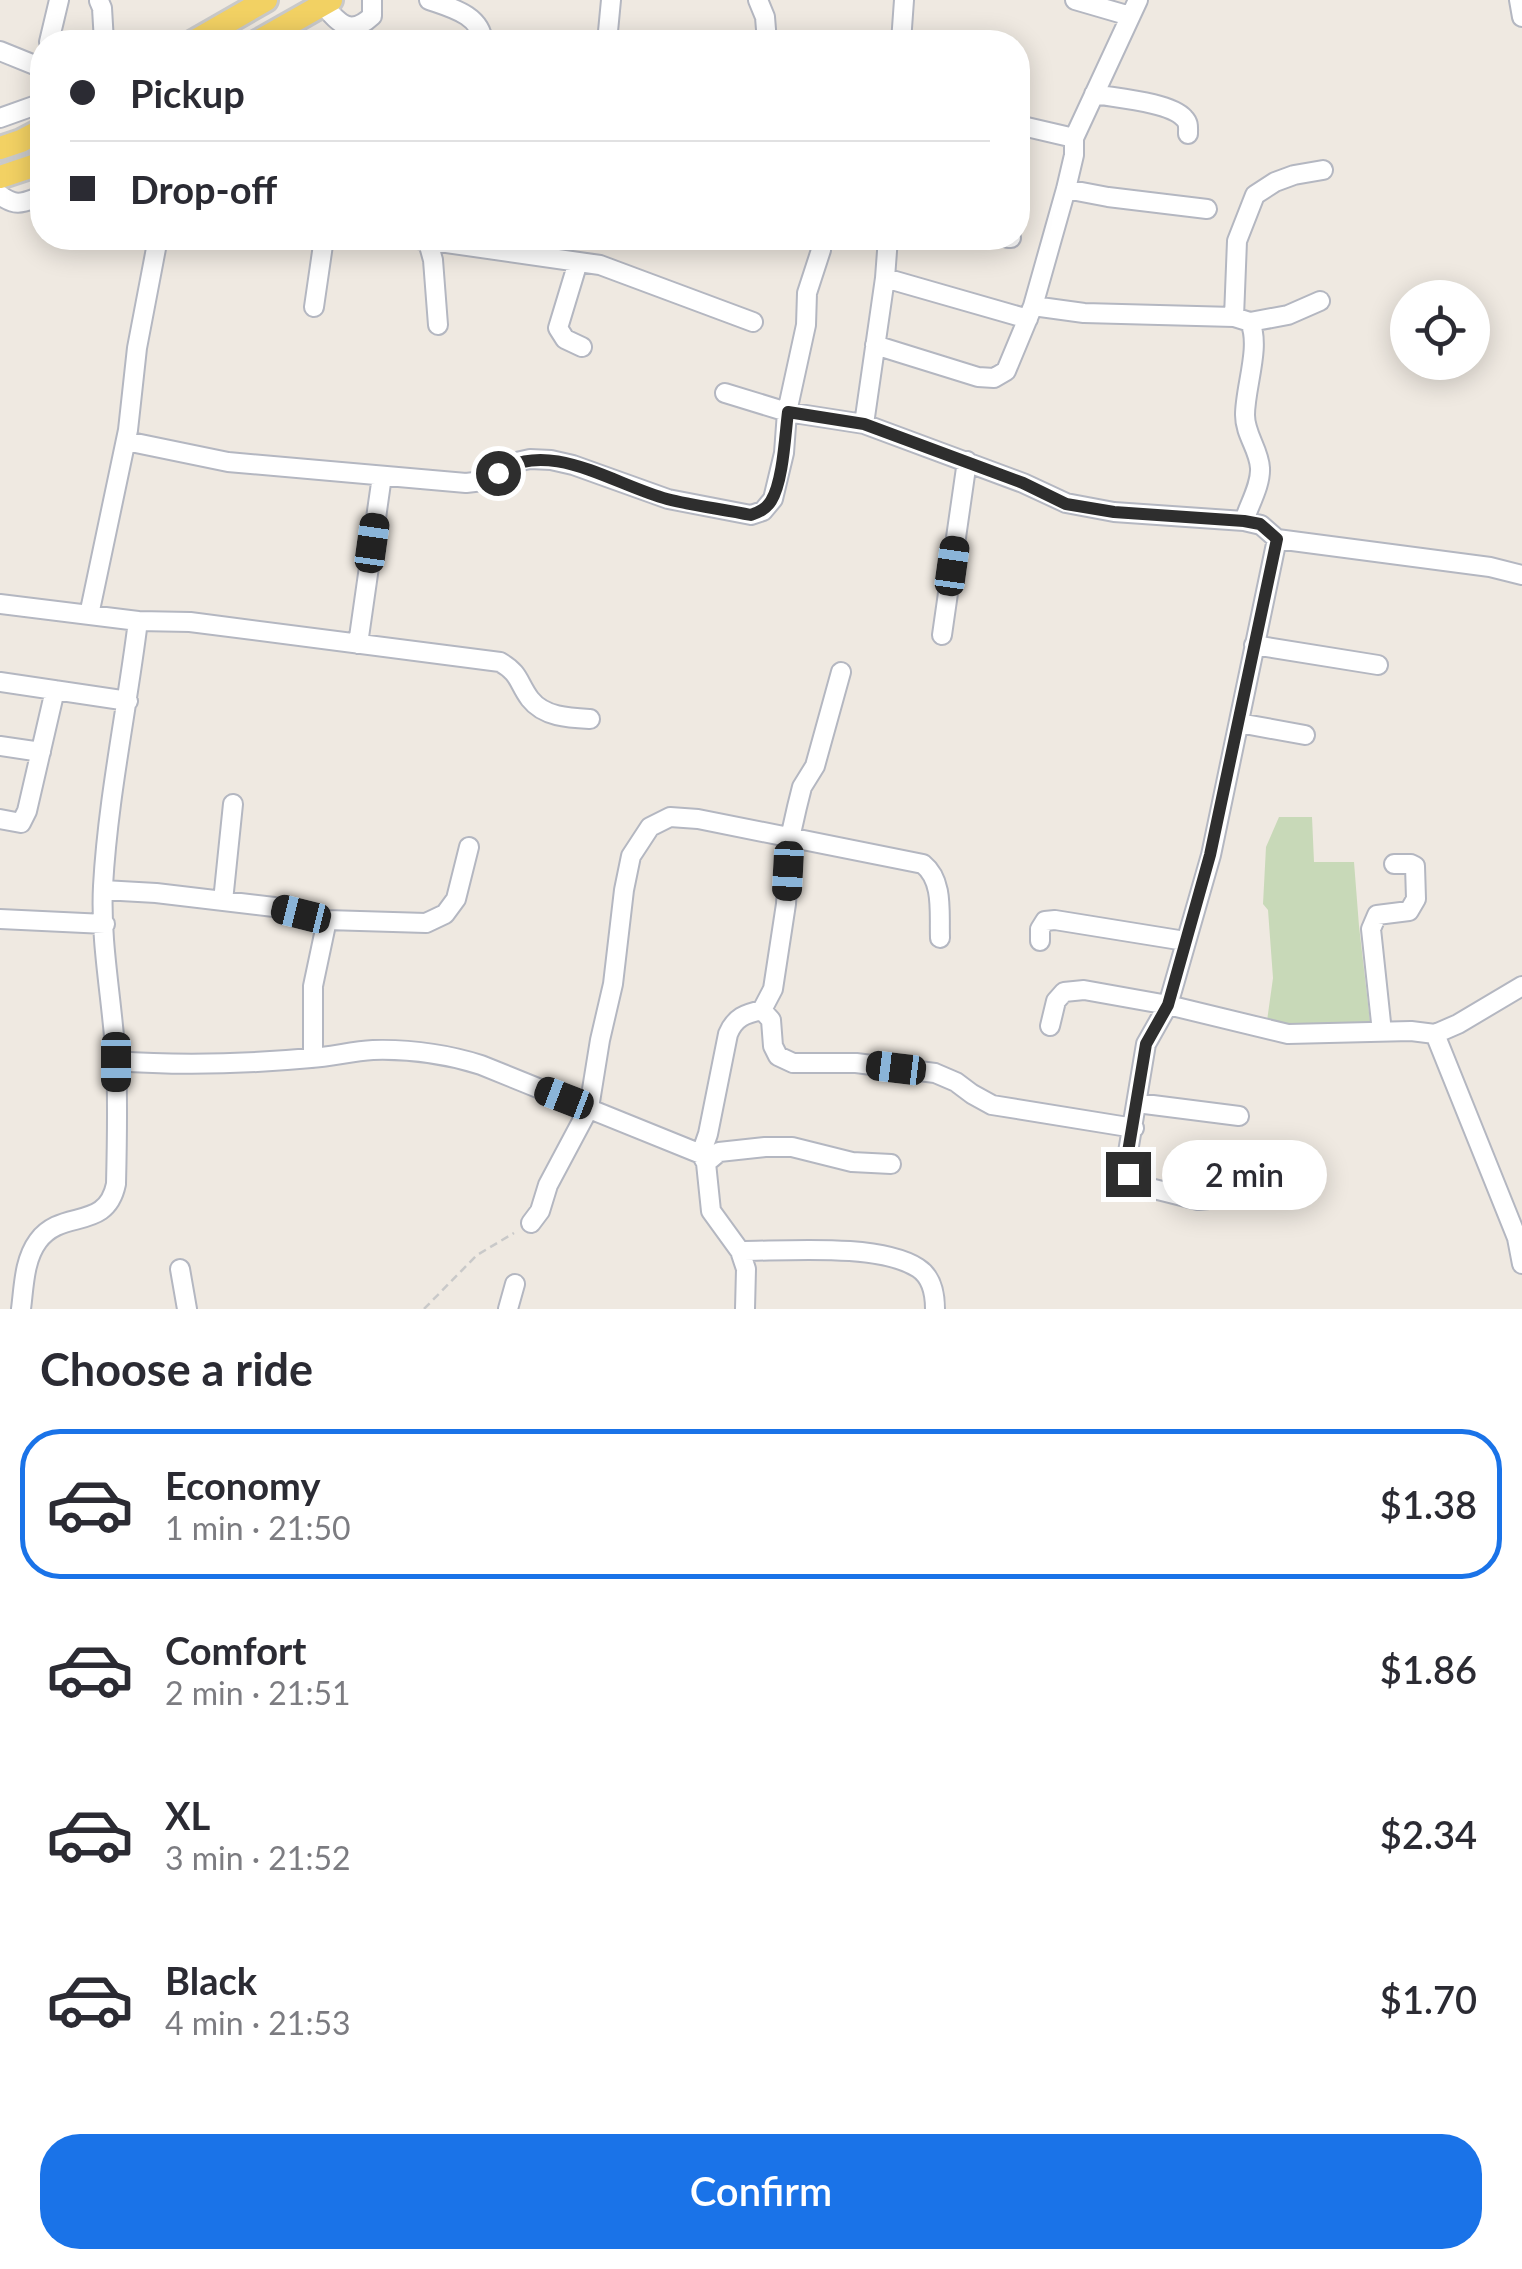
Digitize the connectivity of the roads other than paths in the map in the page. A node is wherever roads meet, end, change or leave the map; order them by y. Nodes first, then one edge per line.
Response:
1 (59, 0) edge
2 (99, 0) edge
3 (266, 0) edge
4 (372, 0) edge
5 (430, 0) edge
6 (611, 0) edge
7 (758, 0) edge
8 (904, 0) edge
9 (1075, 0) edge
10 (1519, 0) edge
11 (319, 3) edge
12 (1134, 8) edge
13 (1522, 17) edge
14 (52, 30) edge
15 (103, 30) edge
16 (215, 30) edge
17 (276, 30) edge
18 (480, 30) edge
19 (608, 30) edge
20 (767, 30) edge
21 (902, 30) edge
22 (0, 51) edge
23 (30, 63) edge
24 (1094, 94) junction
25 (30, 107) edge
26 (0, 118) edge
27 (1030, 128) edge
28 (1188, 134) dead end
29 (30, 136) edge
30 (1074, 138) junction
31 (0, 148) edge
32 (30, 167) edge
33 (1323, 170) dead end
34 (0, 177) edge
35 (1066, 188) junction
36 (0, 195) edge
37 (30, 200) edge
38 (1207, 209) dead end
39 (156, 250) edge
40 (322, 250) edge
41 (426, 250) edge
42 (504, 250) edge
43 (821, 250) dead end
44 (887, 250) edge
45 (578, 262) junction
46 (885, 278) junction
47 (1320, 301) dead end
48 (314, 307) dead end
49 (1030, 312) junction
50 (1242, 319) junction
51 (752, 322) dead end
52 (438, 325) dead end
53 (875, 345) junction
54 (582, 347) dead end
55 (725, 393) dead end
56 (788, 412) junction
57 (864, 424) junction
58 (126, 441) junction
59 (966, 461) junction
60 (382, 476) junction
61 (1244, 521) junction
62 (1277, 539) junction
63 (1522, 574) edge
64 (0, 604) edge
65 (89, 615) junction
66 (138, 621) junction
67 (942, 635) dead end
68 (358, 644) junction
69 (1254, 645) junction
70 (1378, 665) dead end
71 (842, 672) dead end
72 (0, 682) edge
73 (55, 690) junction
74 (128, 700) junction
75 (590, 718) dead end
76 (1238, 722) junction
77 (1305, 735) dead end
78 (0, 746) edge
79 (41, 752) junction
80 (232, 804) dead end
81 (0, 820) edge
82 (790, 838) junction
83 (469, 847) dead end
84 (1394, 864) dead end
85 (103, 890) junction
86 (222, 901) junction
87 (0, 920) edge
88 (327, 920) junction
89 (105, 924) junction
90 (940, 938) dead end
91 (1040, 941) dead end
92 (1185, 942) junction
93 (1522, 986) edge
94 (1168, 1005) junction
95 (762, 1010) junction
96 (1050, 1026) dead end
97 (1382, 1032) junction
98 (1435, 1034) junction
99 (312, 1058) junction
100 (116, 1062) junction
101 (1137, 1104) junction
102 (589, 1108) junction
103 (1239, 1116) dead end
104 (1134, 1128) junction
105 (703, 1159) junction
106 (891, 1164) dead end
107 (1252, 1196) dead end
108 (530, 1224) road end
109 (740, 1251) junction
110 (1522, 1264) edge
111 (180, 1270) dead end
112 (516, 1284) dead end
113 (21, 1309) edge
114 (187, 1309) edge
115 (508, 1309) edge
116 (745, 1309) edge
117 (935, 1309) edge

1 - 14 street
2 - 15 street
3 - 16 main road
4 - 11 street
5 - 18 street
6 - 19 street
7 - 20 street
8 - 21 street
9 - 12 street
10 - 13 street
11 - 17 main road
12 - 24 street
22 - 23 street
24 - 28 street
24 - 30 street
25 - 26 street
27 - 30 street
29 - 31 main road
30 - 35 street
32 - 34 main road
33 - 50 street
35 - 38 street
35 - 49 street
36 - 37 street
39 - 58 street
40 - 48 street
41 - 52 street
42 - 45 street
43 - 56 street
44 - 46 street
45 - 51 street
45 - 54 street
46 - 49 street
46 - 53 street
47 - 50 street
49 - 50 street
49 - 53 street
50 - 61 street
53 - 57 street
55 - 56 street
56 - 57 street
56 - 60 street
57 - 59 street
58 - 60 street
58 - 65 street
59 - 61 street
59 - 67 street
60 - 68 street
61 - 62 street
62 - 63 street
62 - 69 street
64 - 65 street
65 - 66 street
66 - 68 street
66 - 74 street
68 - 75 street
69 - 70 street
69 - 76 street
71 - 82 street
72 - 73 street
73 - 74 street
73 - 79 street
74 - 85 street
76 - 77 street
76 - 92 street
78 - 79 street
79 - 81 street
80 - 86 street
82 - 90 street
82 - 95 street
82 - 102 street
83 - 88 street
84 - 97 street
85 - 86 street
85 - 89 street
86 - 88 street
87 - 89 street
88 - 99 street
89 - 100 street
91 - 92 street
92 - 94 street
93 - 98 street
94 - 96 street
94 - 97 street
94 - 101 street
95 - 104 street
95 - 105 street
97 - 98 street
98 - 110 street
99 - 100 street
99 - 102 street
100 - 113 street
101 - 103 street
101 - 104 street
102 - 105 street
102 - 108 street
104 - 107 street
105 - 106 street
105 - 109 street
109 - 116 street
109 - 117 street
111 - 114 street
112 - 115 street

